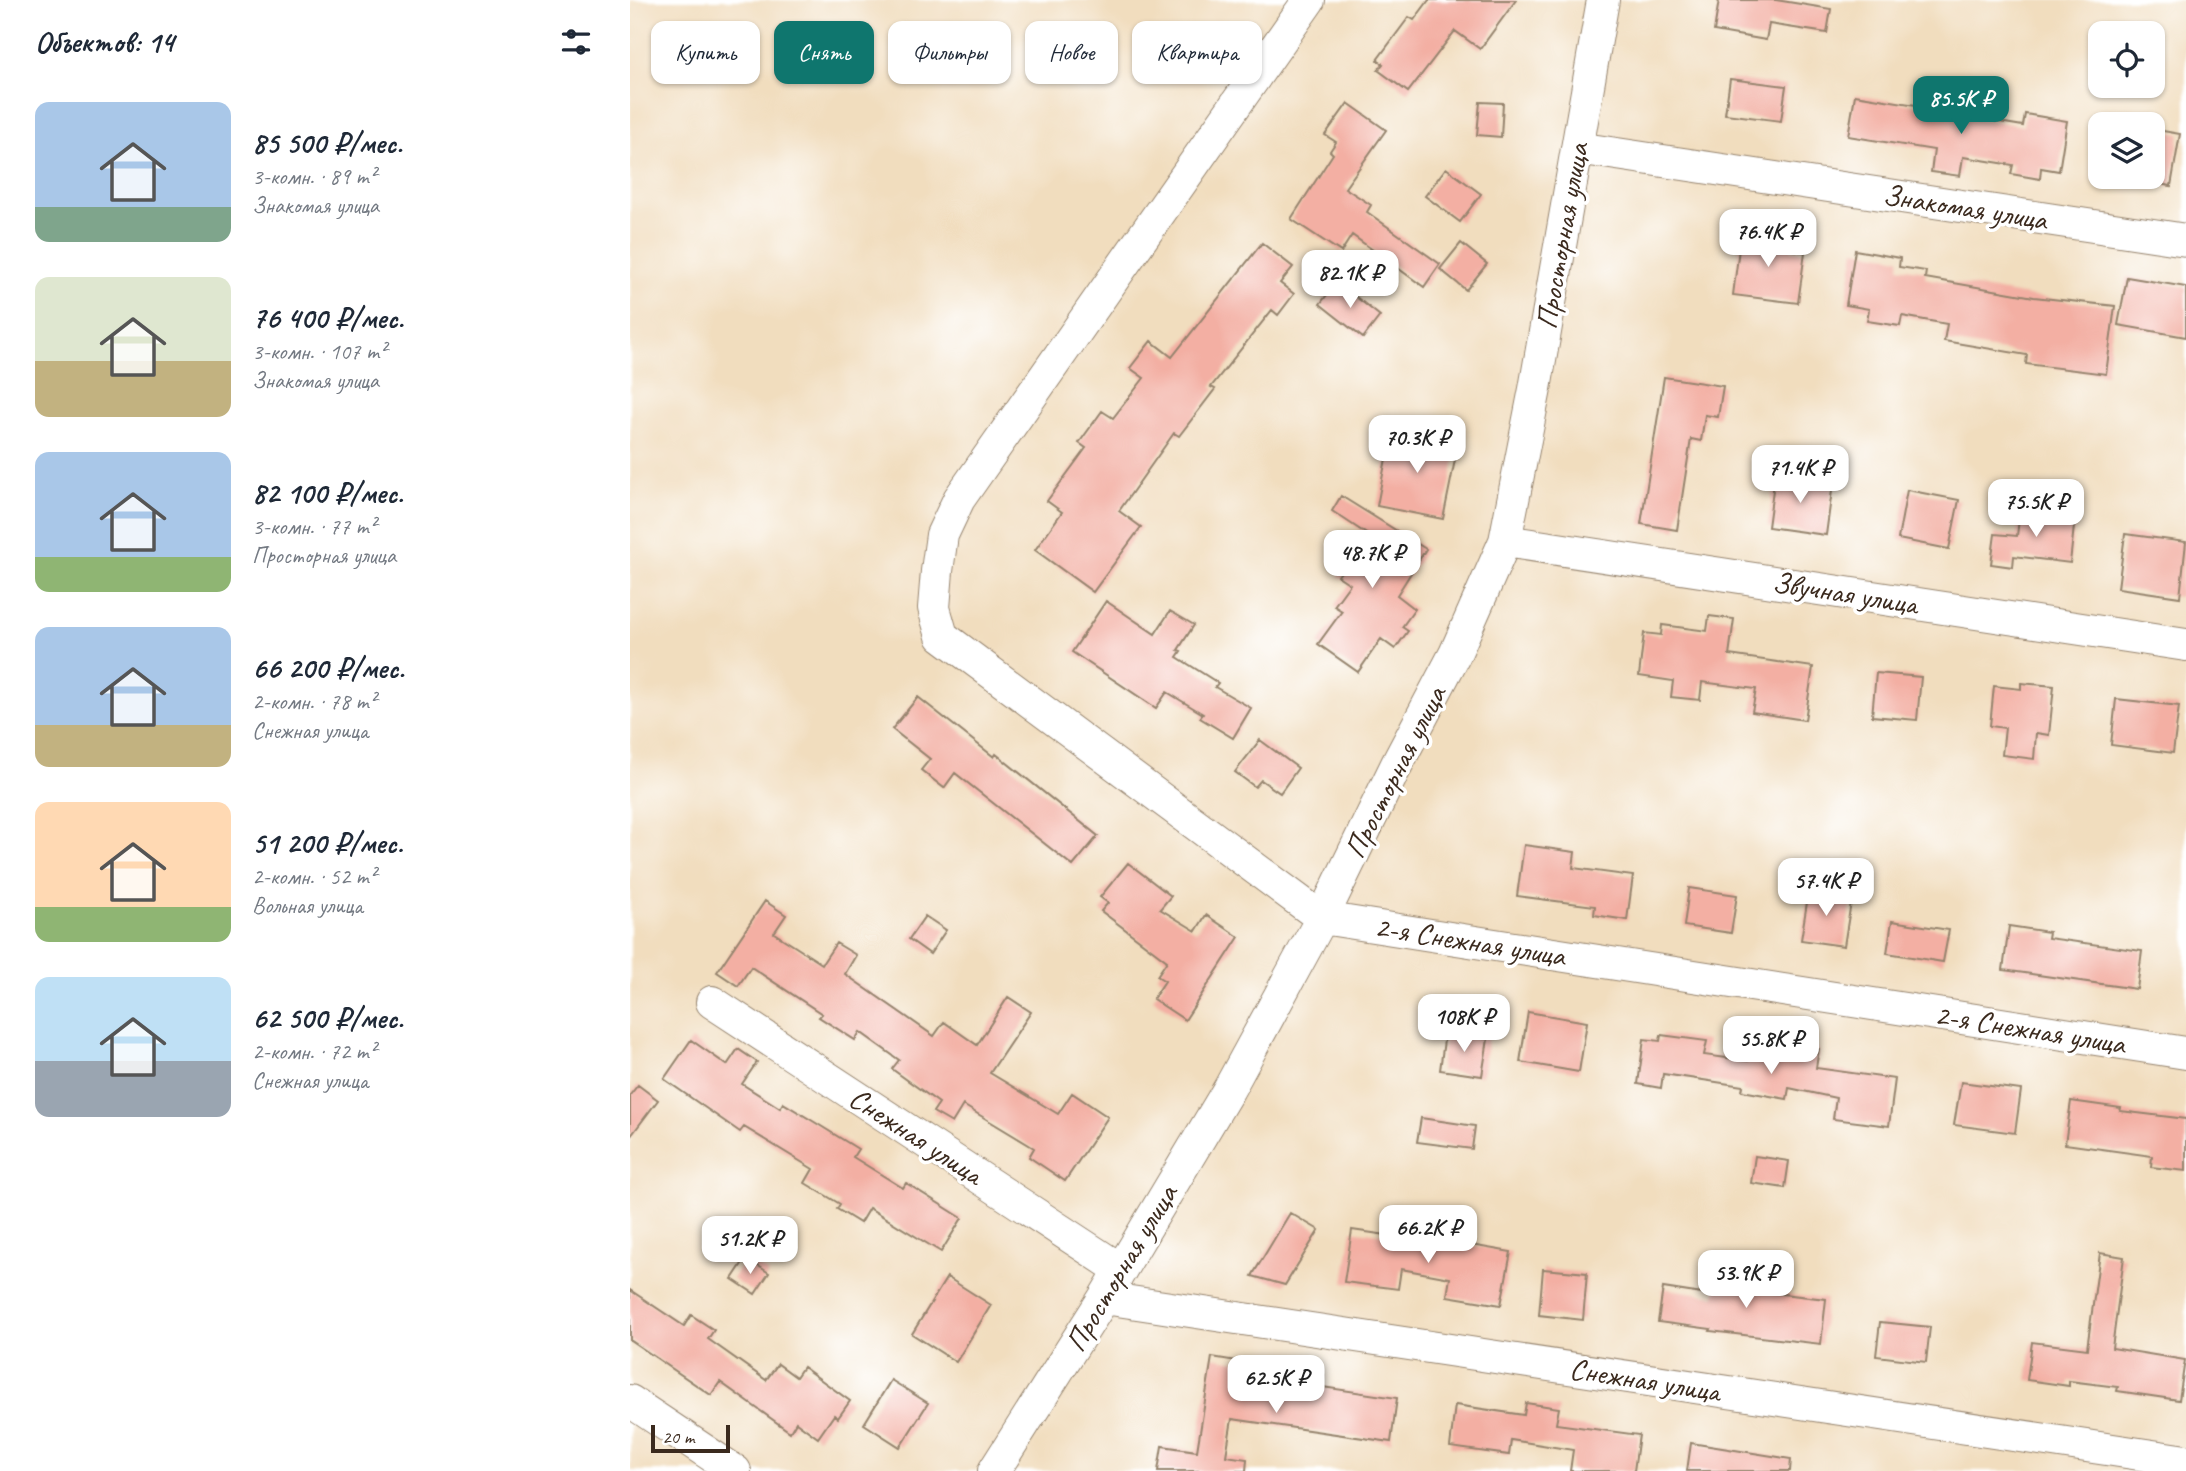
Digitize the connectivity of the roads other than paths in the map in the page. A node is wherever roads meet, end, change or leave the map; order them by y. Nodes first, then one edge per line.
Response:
1 (1309, 0) edge
2 (1603, 0) edge
3 (1577, 148) junction
4 (2186, 240) edge
5 (1504, 541) junction
6 (2186, 645) edge
7 (1322, 918) junction
8 (712, 1002) dead end
9 (2186, 1053) edge
10 (1121, 1270) junction
11 (1104, 1298) junction
12 (630, 1401) edge
13 (2186, 1461) edge
14 (735, 1471) edge
15 (994, 1471) edge

1 - 7 street, 2-я Снежная улица
2 - 3 street, Просторная улица
3 - 4 street, Знакомая улица
3 - 5 street, Просторная улица
5 - 6 street, Звучная улица
5 - 7 street, Просторная улица
7 - 9 street, 2-я Снежная улица
7 - 10 street, Просторная улица
8 - 10 street, Снежная улица
10 - 11 street, Просторная улица
11 - 13 street, Снежная улица
11 - 15 street, Просторная улица
12 - 14 street

